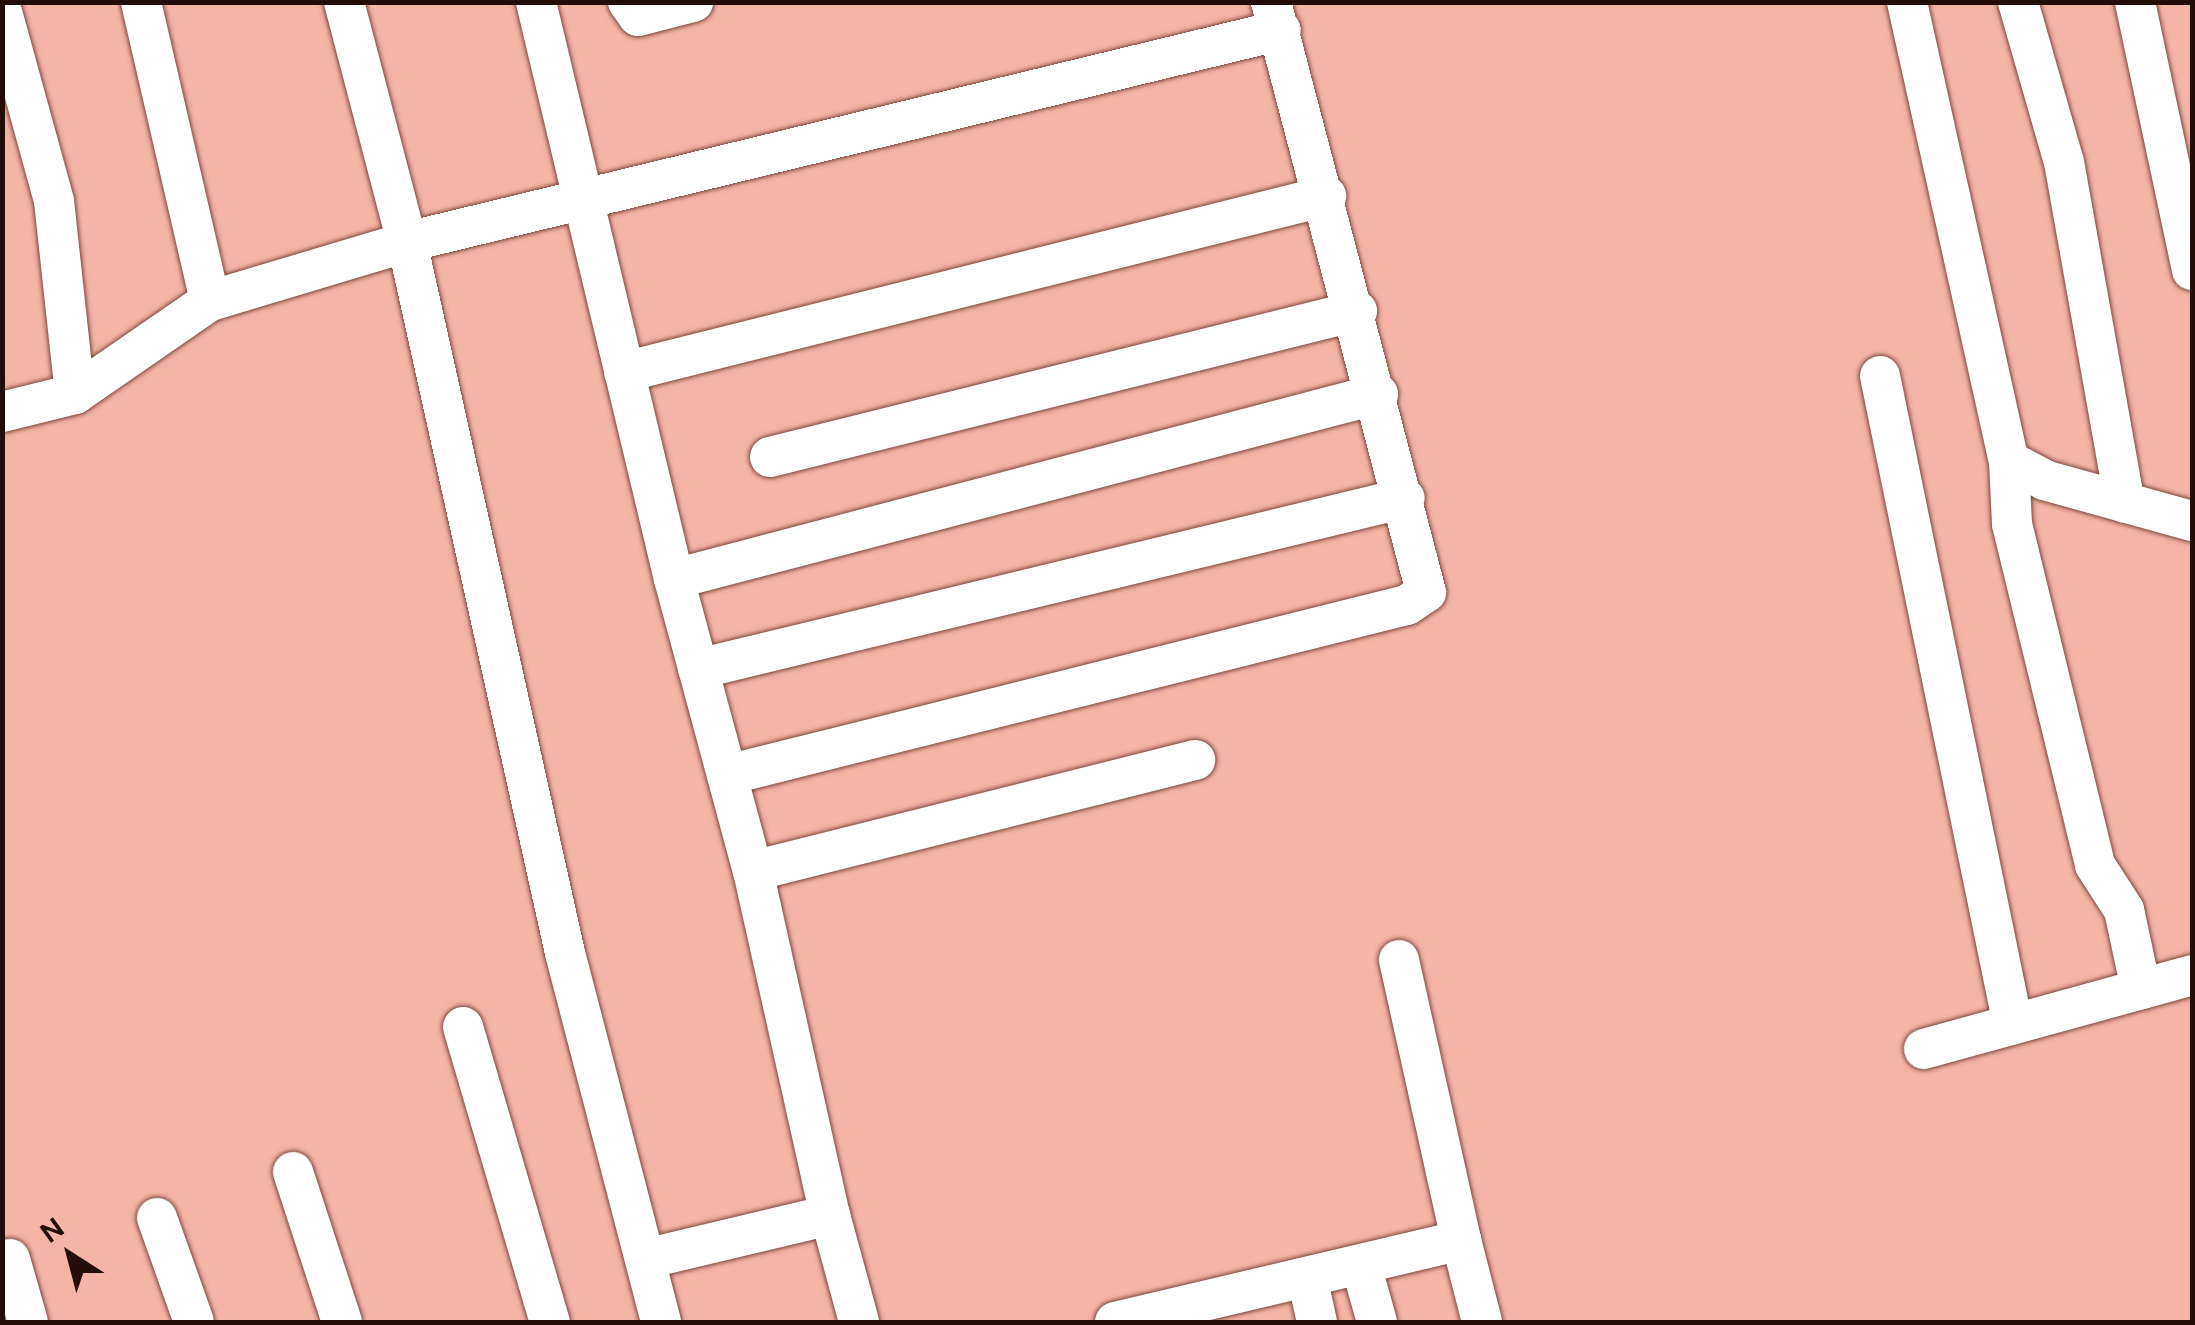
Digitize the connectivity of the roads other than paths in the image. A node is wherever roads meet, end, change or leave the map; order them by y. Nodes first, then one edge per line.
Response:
1 (141, 2) edge
2 (344, 2) edge
3 (536, 2) edge
4 (628, 2) edge
5 (693, 2) edge
6 (1907, 2) edge
7 (2018, 2) edge
8 (2136, 2) edge
9 (2, 12) edge
10 (1276, 16) edge
11 (1326, 196) junction
12 (582, 199) junction
13 (407, 242) junction
14 (2192, 270) edge
15 (210, 301) junction
16 (1356, 311) junction
17 (624, 372) junction
18 (1880, 376) dead end
19 (75, 394) junction
20 (1378, 394) junction
21 (2, 412) edge
22 (770, 457) dead end
23 (2009, 461) junction
24 (1405, 498) junction
25 (2125, 502) junction
26 (2192, 522) edge
27 (674, 579) junction
28 (698, 669) junction
29 (1196, 760) dead end
30 (727, 775) junction
31 (753, 871) junction
32 (1399, 960) dead end
33 (2192, 975) edge
34 (2141, 989) junction
35 (2013, 1025) junction
36 (463, 1027) dead end
37 (1924, 1049) dead end
38 (293, 1172) dead end
39 (830, 1215) junction
40 (158, 1218) dead end
41 (1462, 1240) junction
42 (645, 1259) junction
43 (10, 1260) dead end
44 (1361, 1264) junction
45 (1307, 1277) junction
46 (1170, 1316) edge
47 (28, 1322) edge
48 (194, 1322) edge
49 (342, 1322) edge
50 (550, 1322) edge
51 (661, 1322) edge
52 (859, 1322) edge
53 (1115, 1322) edge
54 (1317, 1322) edge
55 (1377, 1322) edge
56 (1482, 1322) edge

1 - 15 street
2 - 13 street
3 - 12 street
4 - 5 street
6 - 23 street
7 - 25 street
8 - 14 street
9 - 19 street
10 - 11 street
10 - 12 street
11 - 16 street
11 - 17 street
12 - 13 street
12 - 17 street
13 - 15 street
13 - 42 street
15 - 19 street
16 - 20 street
16 - 22 street
17 - 27 street
18 - 35 street
19 - 21 street
20 - 24 street
20 - 27 street
23 - 25 street
23 - 34 street
24 - 28 street
24 - 30 street
25 - 26 street
27 - 28 street
28 - 30 street
29 - 31 street
30 - 31 street
31 - 39 street
32 - 41 street
33 - 34 street
34 - 35 street
35 - 37 street
36 - 50 street
38 - 49 street
39 - 42 street
39 - 52 street
40 - 48 street
41 - 44 street
41 - 56 street
42 - 51 street
43 - 47 street
44 - 45 street
44 - 55 street
45 - 46 street
45 - 54 street
46 - 53 street

